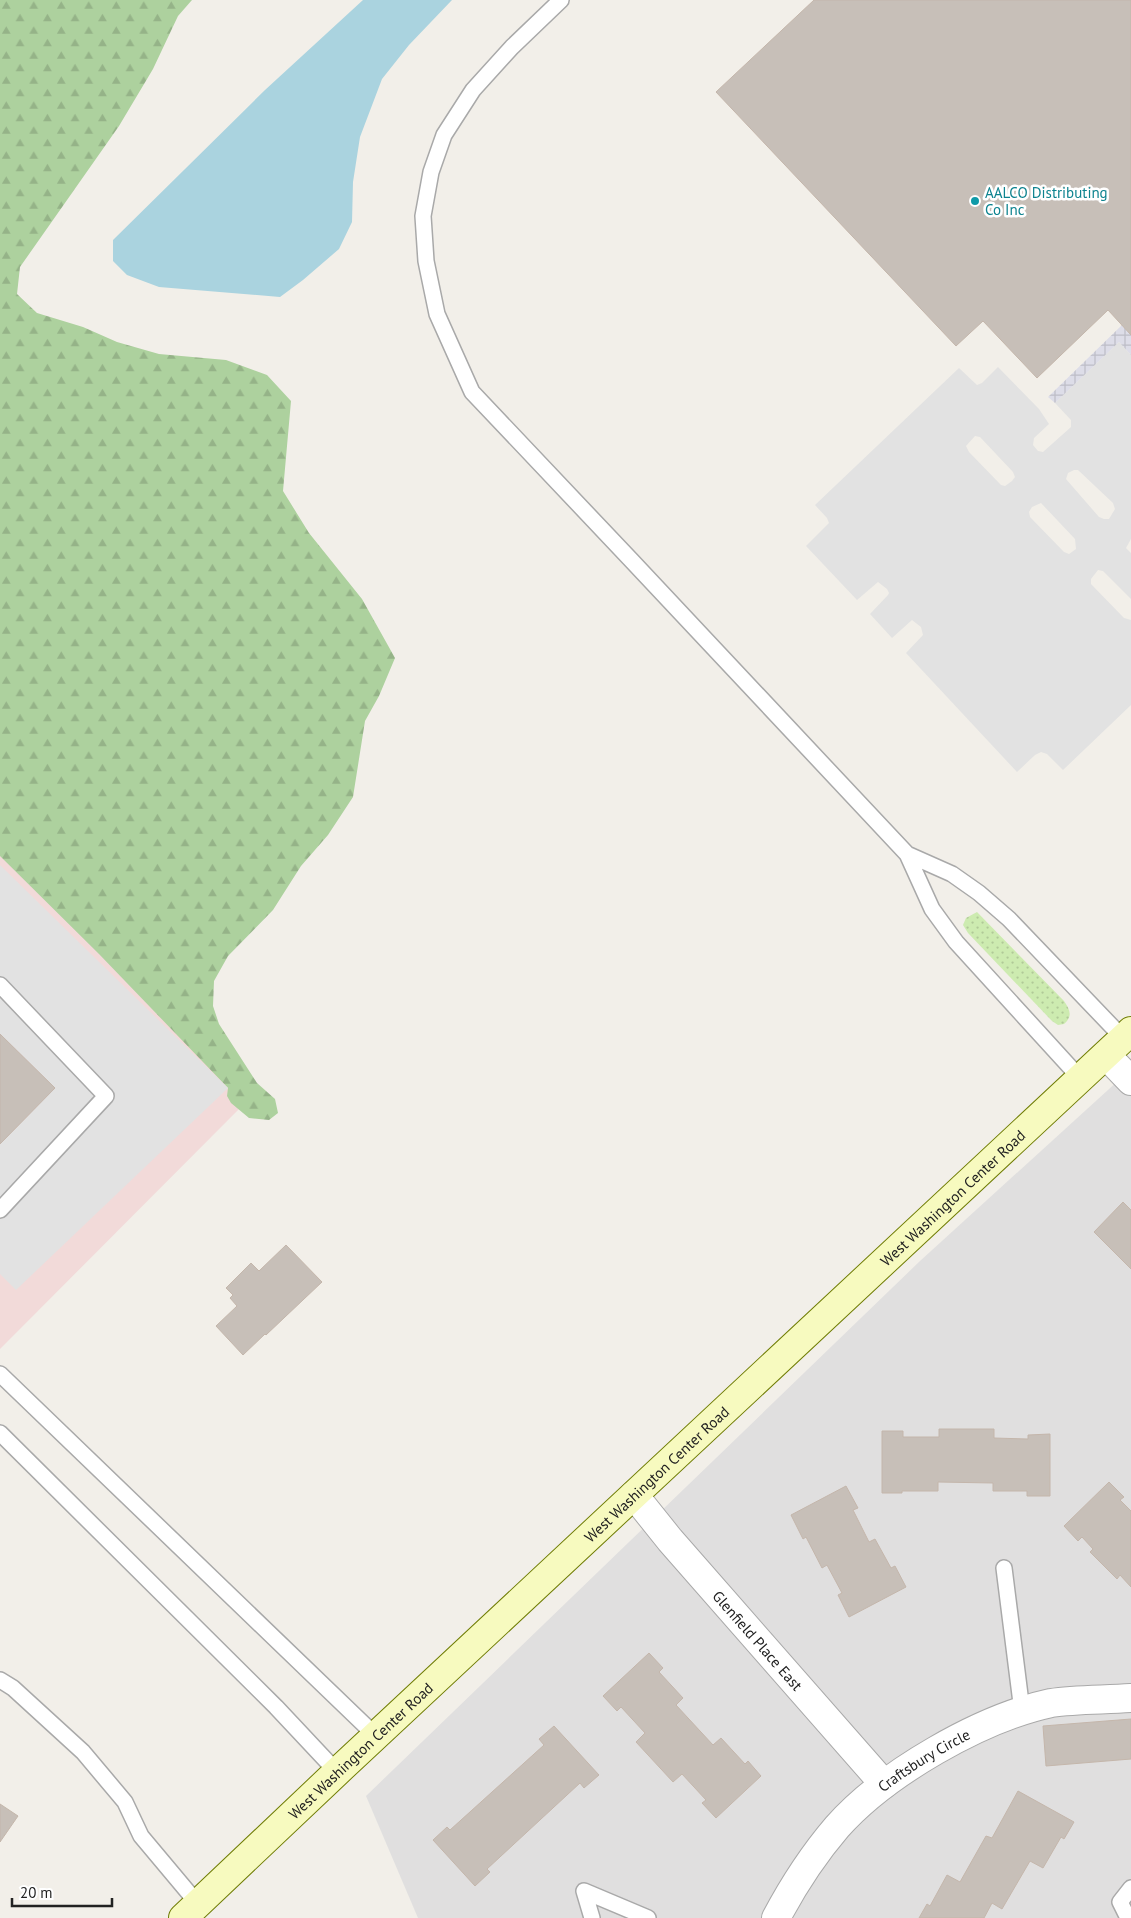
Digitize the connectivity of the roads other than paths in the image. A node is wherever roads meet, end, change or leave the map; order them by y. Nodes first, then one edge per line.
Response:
1 (561, 0) edge
2 (907, 854) junction
3 (0, 985) edge
4 (1120, 1041) edge
5 (1080, 1078) junction
6 (1131, 1081) edge
7 (0, 1210) edge
8 (0, 1374) edge
9 (0, 1433) edge
10 (634, 1495) junction
11 (1004, 1568) dead end
12 (0, 1680) edge
13 (1131, 1698) edge
14 (1022, 1711) junction
15 (376, 1736) junction
16 (337, 1772) junction
17 (884, 1784) junction
18 (1131, 1888) edge
19 (190, 1911) edge
20 (592, 1918) edge
21 (648, 1918) edge
22 (776, 1918) edge
23 (1128, 1918) edge

1 - 2 lane
2 - 4 lane
2 - 5 lane
3 - 7 lane
4 - 5 main road, West Washington Center Road
4 - 6 street
5 - 10 main road, West Washington Center Road
8 - 15 lane
9 - 16 lane
10 - 15 main road, West Washington Center Road
10 - 17 street, Glenfield Place East
11 - 14 lane
12 - 19 lane
13 - 14 street, Craftsbury Circle
14 - 17 street, Craftsbury Circle
15 - 16 main road, West Washington Center Road
16 - 19 main road, West Washington Center Road
17 - 22 street, Craftsbury Circle
18 - 23 lane
20 - 21 lane

